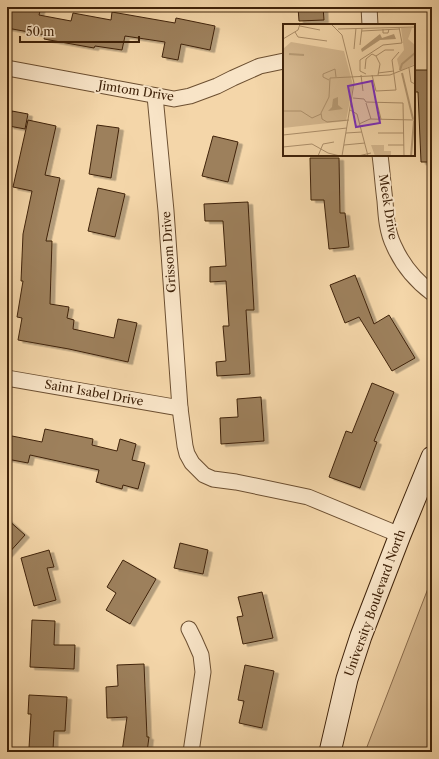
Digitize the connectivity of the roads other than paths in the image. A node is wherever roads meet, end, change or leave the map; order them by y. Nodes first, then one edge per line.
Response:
1 (369, 7) edge
2 (370, 24) edge
3 (283, 61) edge
4 (7, 68) edge
5 (155, 96) junction
6 (380, 156) edge
7 (432, 293) edge
8 (7, 378) edge
9 (180, 408) junction
10 (432, 457) edge
11 (400, 535) junction
12 (189, 629) dead end
13 (191, 752) edge
14 (330, 752) edge

1 - 2 street
3 - 5 street, Jimtom Drive
4 - 5 street, Jimtom Drive
5 - 9 street, Grissom Drive
6 - 7 street, Meek Drive
8 - 9 street, Saint Isabel Drive
9 - 11 street, Grissom Drive
10 - 11 street, University Boulevard North
11 - 14 street, University Boulevard North
12 - 13 street

